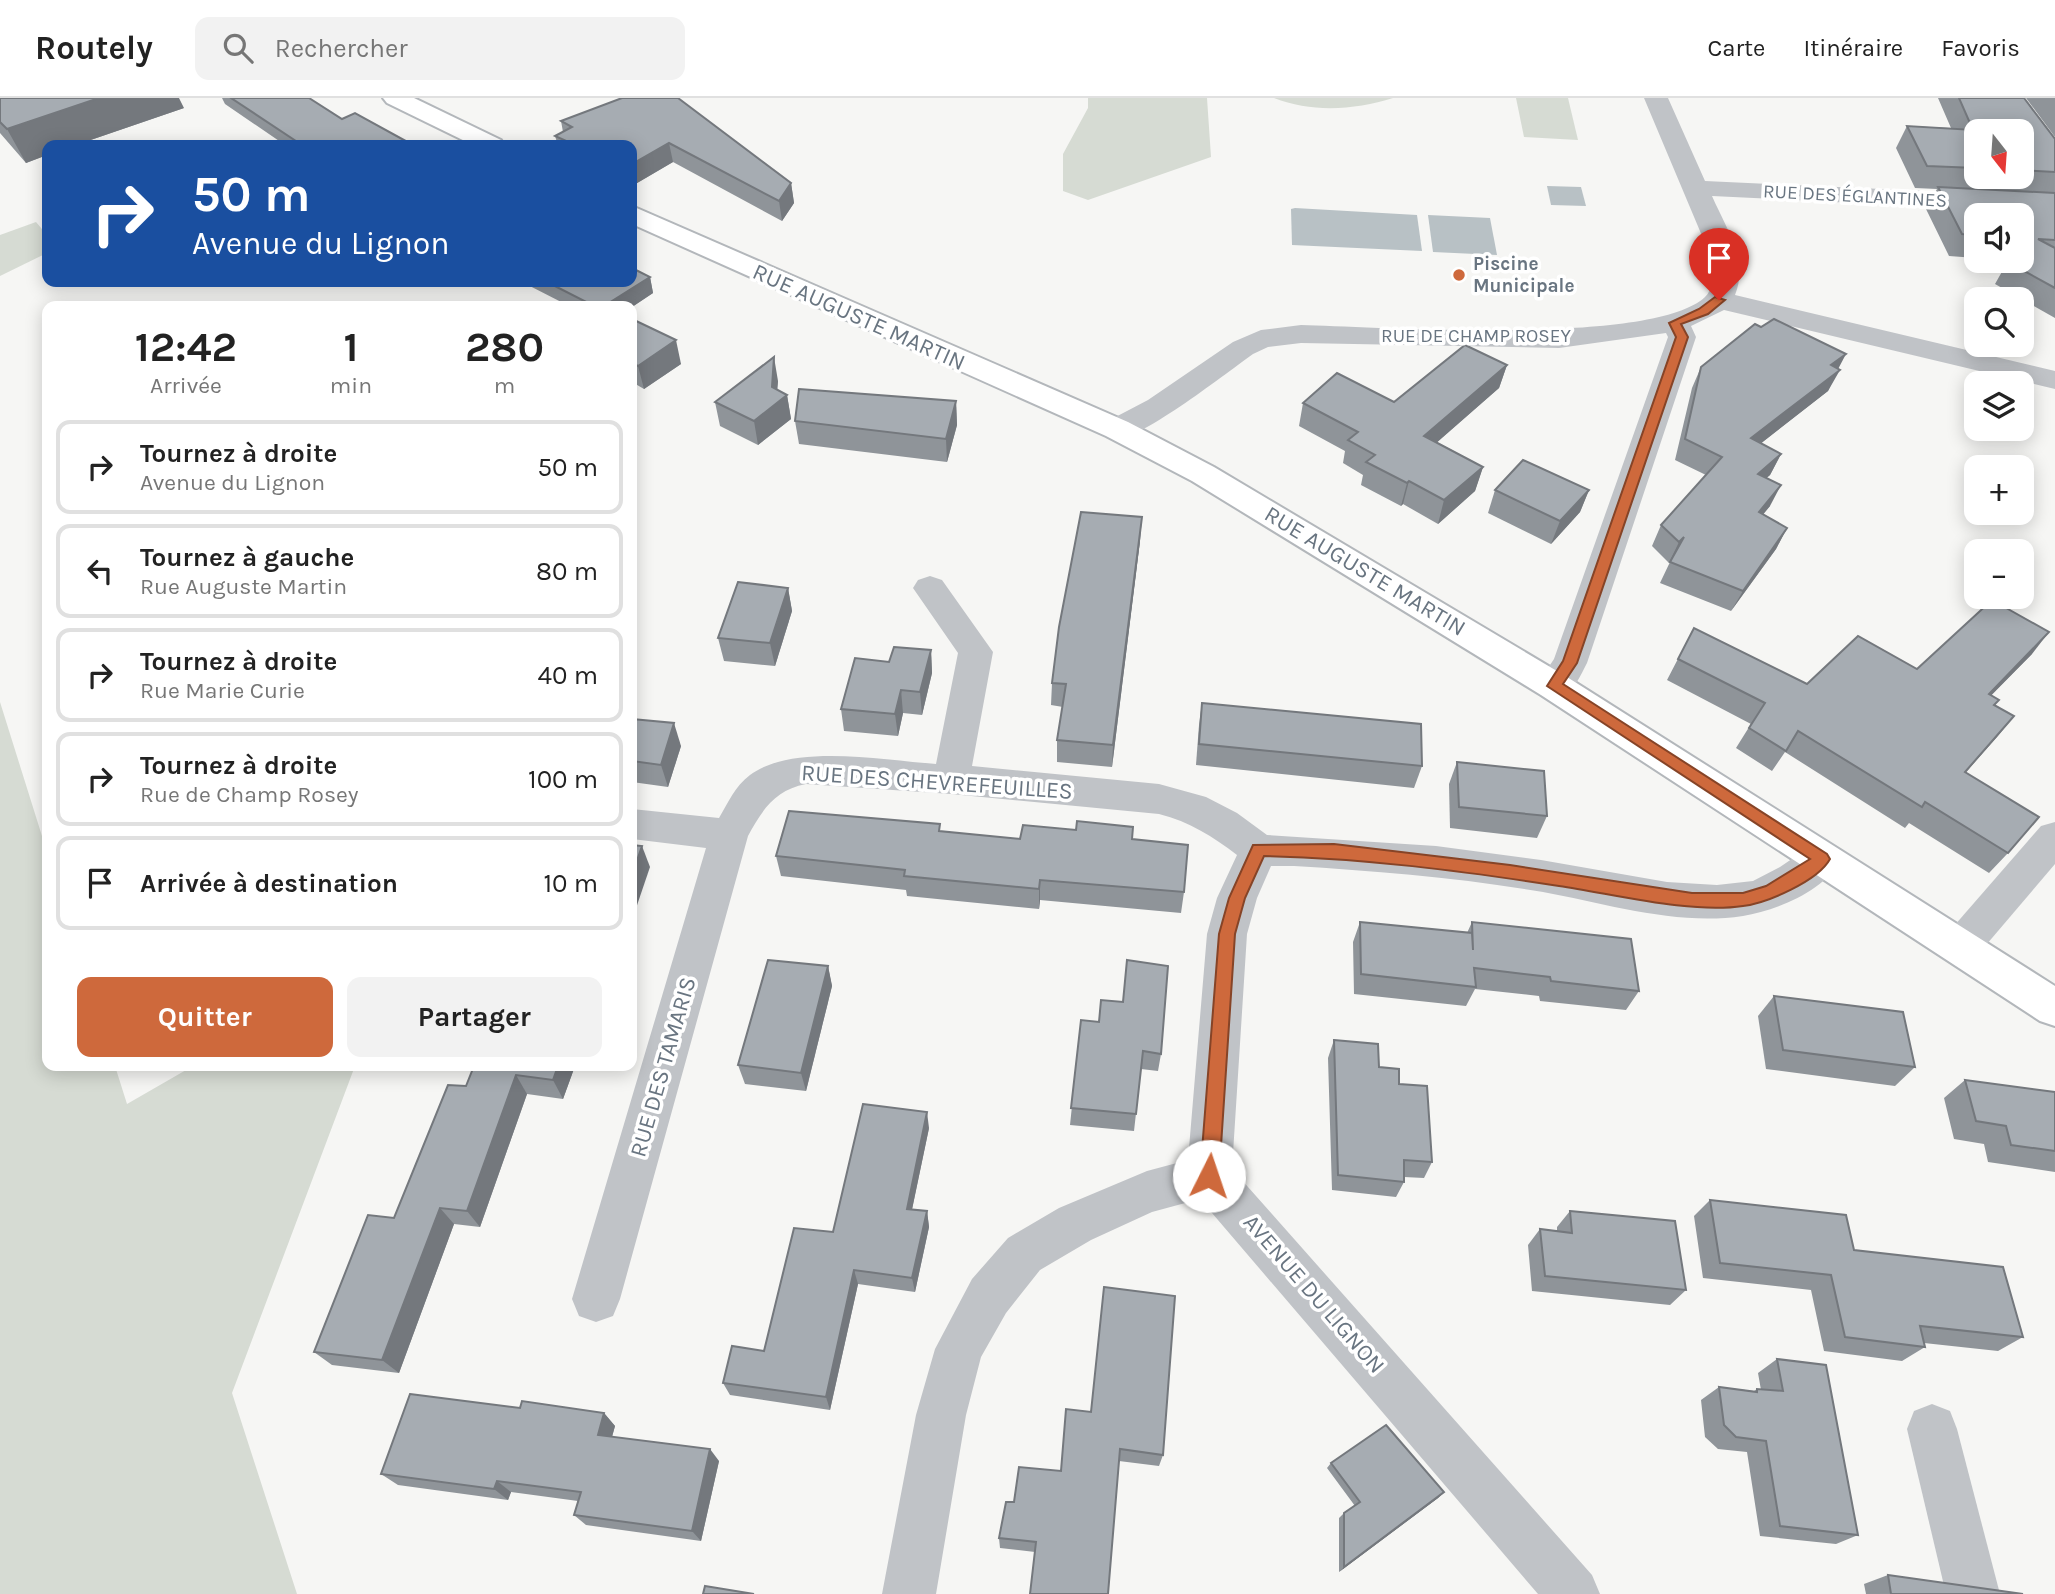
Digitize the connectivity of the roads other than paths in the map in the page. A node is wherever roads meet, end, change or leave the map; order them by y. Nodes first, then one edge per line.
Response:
1 (395, 98) edge
2 (1656, 98) edge
3 (482, 140) edge
4 (1698, 188) junction
5 (2055, 205) edge
6 (637, 216) edge
7 (1719, 300) junction
8 (1675, 323) junction
9 (2055, 380) edge
10 (1117, 429) junction
11 (930, 588) dead end
12 (1554, 686) junction
13 (951, 779) junction
14 (637, 825) edge
15 (729, 835) junction
16 (2055, 837) edge
17 (1259, 849) junction
18 (1822, 859) junction
19 (1961, 946) junction
20 (2055, 1008) edge
21 (1209, 1176) junction
22 (596, 1299) dead end
23 (1932, 1429) dead end
24 (909, 1594) edge
25 (1573, 1594) edge
26 (1973, 1594) edge

1 - 3 main road
2 - 4 street
4 - 5 street, RUE DES ÉGLANTINES
4 - 7 street
6 - 10 main road, RUE AUGUSTE MARTIN
7 - 8 street, RUE DE CHAMP ROSEY
7 - 9 street
8 - 10 street, RUE DE CHAMP ROSEY
8 - 12 street
10 - 12 main road, RUE AUGUSTE MARTIN
11 - 13 street
12 - 18 main road, RUE AUGUSTE MARTIN
13 - 15 street, RUE DES CHEVREFEUILLES
13 - 17 street, RUE DES CHEVREFEUILLES
14 - 15 street
15 - 22 street, RUE DES TAMARIS
16 - 19 street
17 - 18 street
17 - 21 street
18 - 19 main road, RUE AUGUSTE MARTIN
19 - 20 main road, RUE AUGUSTE MARTIN
21 - 24 street
21 - 25 street, AVENUE DU LIGNON
23 - 26 street

